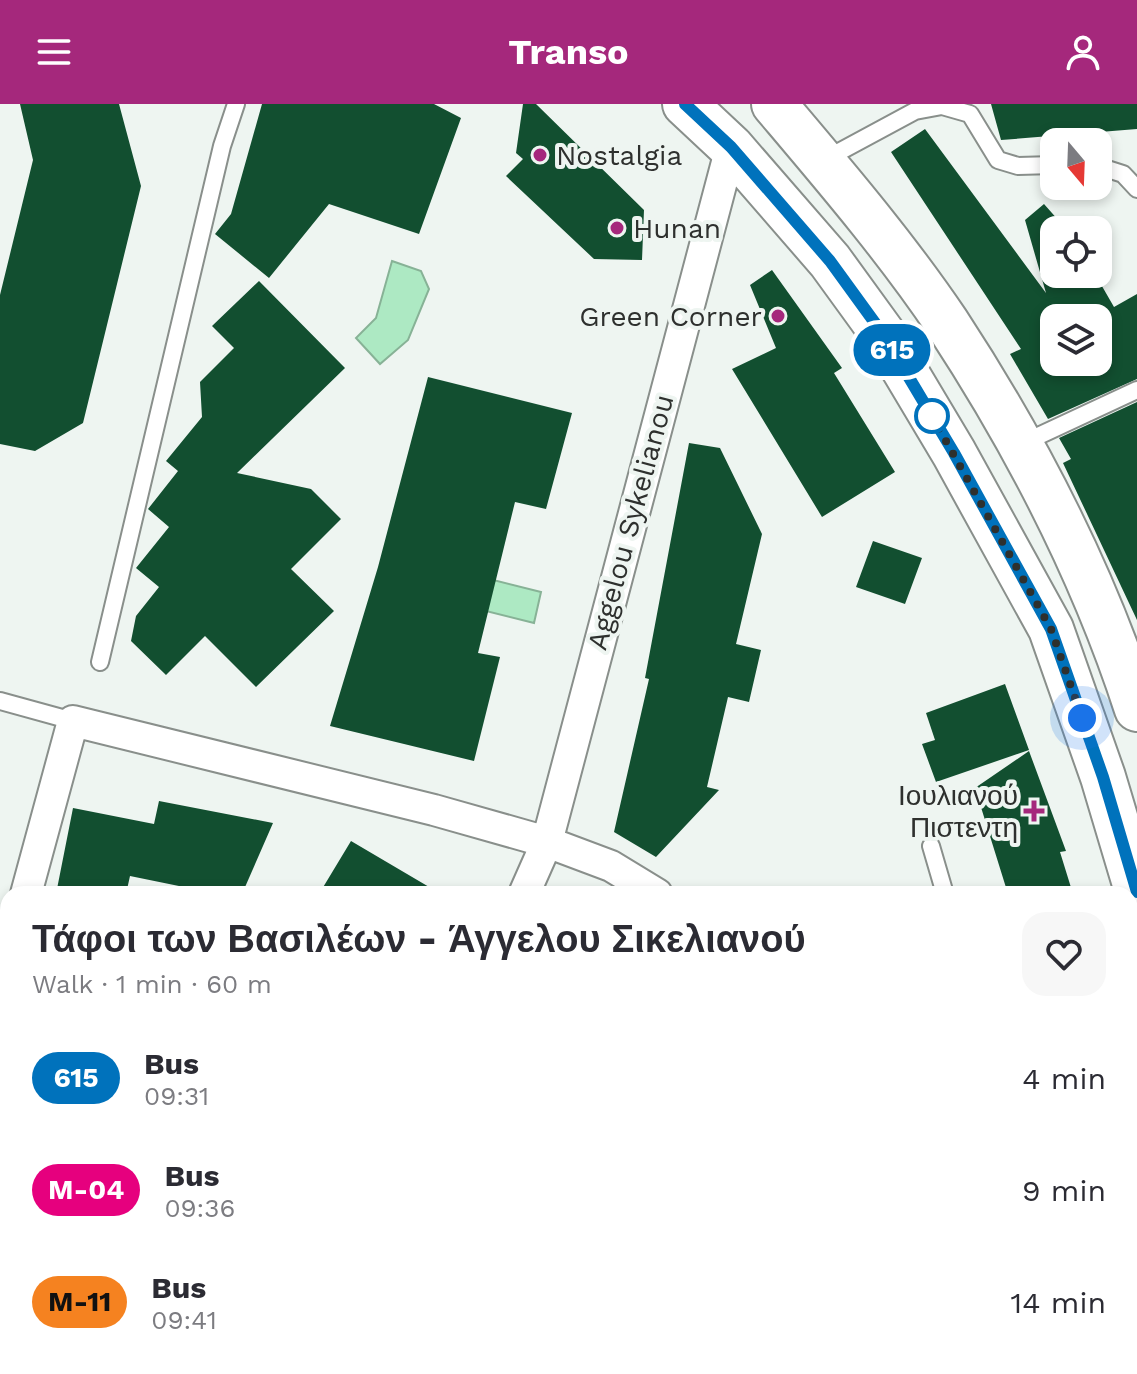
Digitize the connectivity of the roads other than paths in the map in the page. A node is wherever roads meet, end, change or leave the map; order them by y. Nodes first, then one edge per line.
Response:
1 (236, 104) edge
2 (685, 104) edge
3 (774, 104) edge
4 (731, 147) junction
5 (822, 161) junction
6 (1040, 165) edge
7 (1112, 170) edge
8 (1137, 189) edge
9 (1137, 390) edge
10 (1020, 445) junction
11 (100, 662) dead end
12 (0, 701) edge
13 (1136, 702) edge
14 (73, 721) junction
15 (547, 842) junction
16 (931, 846) dead end
17 (28, 886) edge
18 (528, 886) edge
19 (644, 886) edge
20 (943, 886) edge
21 (1136, 886) edge

1 - 11 lane
2 - 4 main road
3 - 5 main road
4 - 15 street, Aggelou Sykelianou
4 - 21 main road
5 - 6 lane
5 - 10 main road
7 - 8 lane
9 - 10 lane
10 - 13 main road
12 - 14 lane
14 - 15 street
14 - 17 street
15 - 18 street, Aggelou Sykelianou
15 - 19 street
16 - 20 lane

